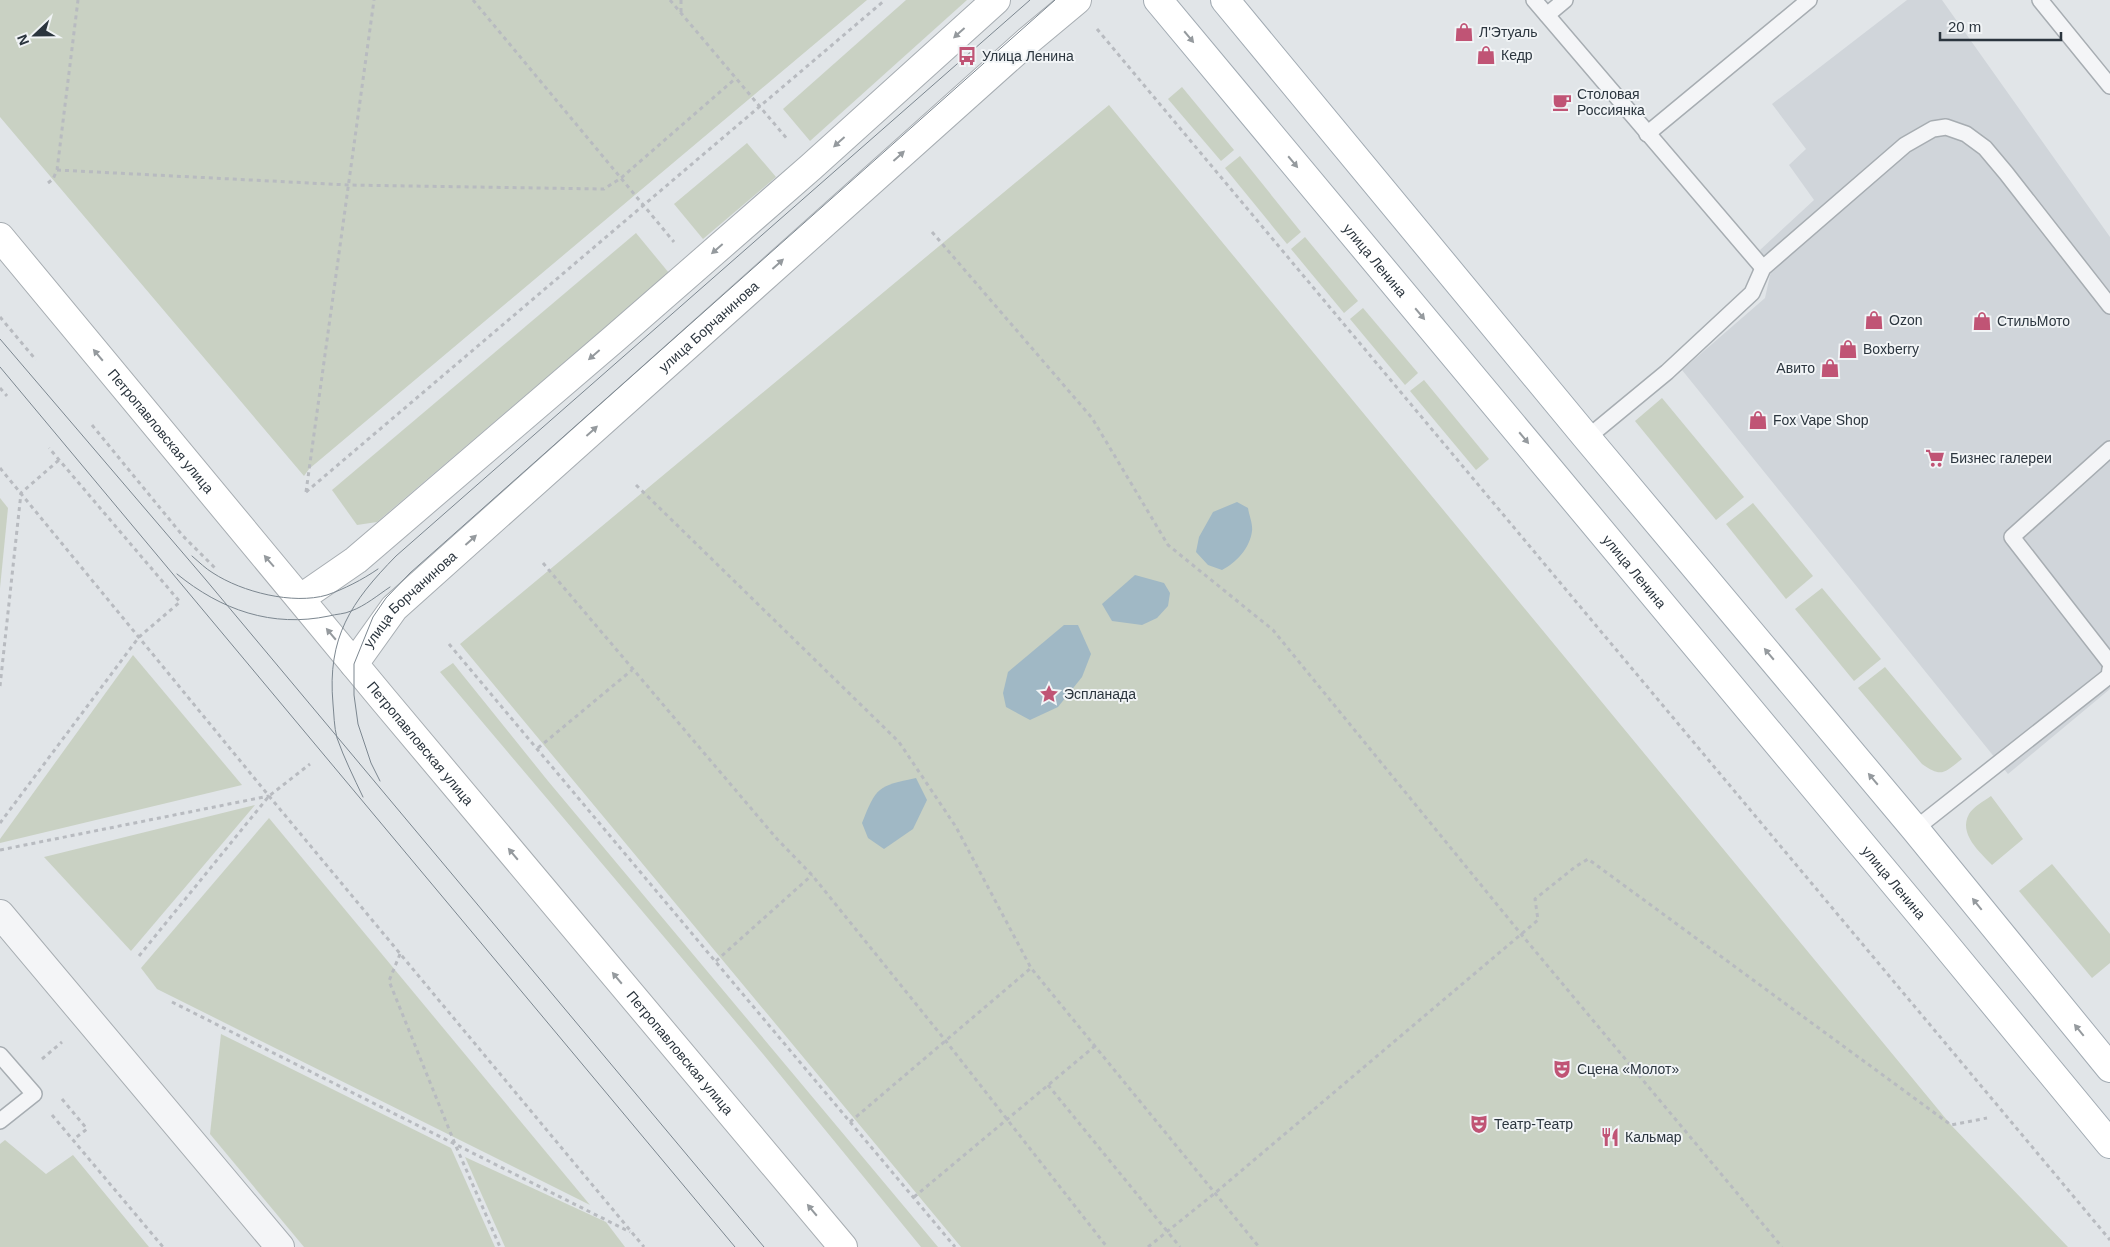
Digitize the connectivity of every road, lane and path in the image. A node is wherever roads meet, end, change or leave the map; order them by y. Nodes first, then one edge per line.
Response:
1 (78, 0) edge
2 (374, 0) edge
3 (473, 0) edge
4 (670, 0) edge
5 (681, 0) edge
6 (885, 0) edge
7 (996, 0) edge
8 (1158, 0) edge
9 (1225, 0) edge
10 (1534, 0) edge
11 (1565, 0) edge
12 (1809, 0) edge
13 (2040, 0) edge
14 (1084, 11) edge
15 (681, 12) junction
16 (1547, 15) junction
17 (736, 78) junction
18 (2110, 86) edge
19 (759, 105) junction
20 (1647, 134) junction
21 (811, 167) junction
22 (57, 170) junction
23 (621, 178) junction
24 (48, 183) dead end
25 (348, 185) junction
26 (642, 204) junction
27 (932, 232) dead end
28 (0, 237) edge
29 (695, 267) junction
30 (1763, 268) junction
31 (2110, 306) edge
32 (0, 317) edge
33 (36, 360) dead end
34 (0, 388) edge
35 (6, 396) dead end
36 (92, 425) dead end
37 (1587, 438) junction
38 (49, 448) dead end
39 (2110, 449) edge
40 (59, 460) junction
41 (0, 468) edge
42 (636, 485) dead end
43 (21, 492) junction
44 (543, 563) dead end
45 (217, 570) dead end
46 (301, 598) junction
47 (139, 637) junction
48 (449, 644) dead end
49 (354, 664) junction
50 (632, 670) junction
51 (2110, 671) edge
52 (0, 686) edge
53 (538, 748) junction
54 (310, 764) dead end
55 (269, 796) junction
56 (0, 823) edge
57 (1915, 829) junction
58 (0, 850) edge
59 (812, 875) junction
60 (0, 914) edge
61 (1521, 934) junction
62 (400, 954) junction
63 (139, 956) dead end
64 (716, 961) junction
65 (1031, 968) junction
66 (172, 1002) dead end
67 (945, 1040) junction
68 (1095, 1046) junction
69 (0, 1055) edge
70 (2110, 1068) edge
71 (1048, 1085) junction
72 (34, 1094) junction
73 (58, 1094) dead end
74 (1987, 1118) dead end
75 (1006, 1120) junction
76 (0, 1121) edge
77 (850, 1122) junction
78 (74, 1139) junction
79 (455, 1144) junction
80 (2110, 1144) edge
81 (1215, 1193) junction
82 (914, 1197) junction
83 (1168, 1232) junction
84 (633, 1233) junction
85 (2110, 1240) edge
86 (163, 1247) edge
87 (280, 1247) edge
88 (500, 1247) edge
89 (644, 1247) edge
90 (843, 1247) edge
91 (955, 1247) edge
92 (1107, 1247) edge
93 (1148, 1247) edge
94 (1180, 1247) edge
95 (1259, 1247) edge
96 (1782, 1247) edge

1 - 22 path
2 - 25 path
3 - 23 path
4 - 15 path
5 - 15 path
6 - 19 path
7 -> 21 main road
8 -> 80 main road, улица Ленина
9 - 37 main road
10 - 16 lane
11 - 16 lane
12 - 20 lane
13 - 18 lane
49 -> 14 main road, улица Борчанинова
14 - 85 path
15 - 17 path
16 - 20 lane
17 - 19 path
17 - 23 path
19 - 21 path
19 - 26 path
20 - 30 lane
21 -> 29 main road
22 - 24 path
22 - 25 path
23 - 25 path
23 - 26 path
25 - 26 path
26 - 29 path
27 - 61 path
46 -> 28 main road, Петропавловская улица
29 -> 46 main road
30 - 31 lane
30 - 37 lane
32 - 33 path
34 - 35 path
36 - 45 path
57 -> 37 main road
38 - 40 path
39 - 51 lane
40 - 43 path
40 - 47 path
41 - 43 path
42 - 65 path
43 - 47 path
43 - 52 path
44 - 50 path
49 -> 46 main road, Петропавловская улица
47 - 55 path
47 - 56 path
48 - 53 path
90 -> 49 main road, Петропавловская улица
50 - 53 path
50 - 59 path
51 - 57 lane
53 - 64 path
54 - 55 path
55 - 58 path
55 - 62 path
55 - 63 path
70 -> 57 main road
59 - 64 path
59 - 67 path
60 - 87 street
61 - 74 path
61 - 81 path
61 - 96 path
62 - 79 path
62 - 84 path
64 - 77 path
65 - 67 path
65 - 68 path
66 - 79 path
67 - 75 path
67 - 77 path
68 - 71 path
68 - 81 path
69 - 72 lane
71 - 75 path
71 - 83 path
72 - 76 lane
72 - 78 path
73 - 78 path
75 - 82 path
75 - 92 path
77 - 82 path
78 - 86 path
79 - 84 path
79 - 88 path
81 - 83 path
81 - 95 path
82 - 91 path
83 - 93 path
83 - 94 path
84 - 89 path

